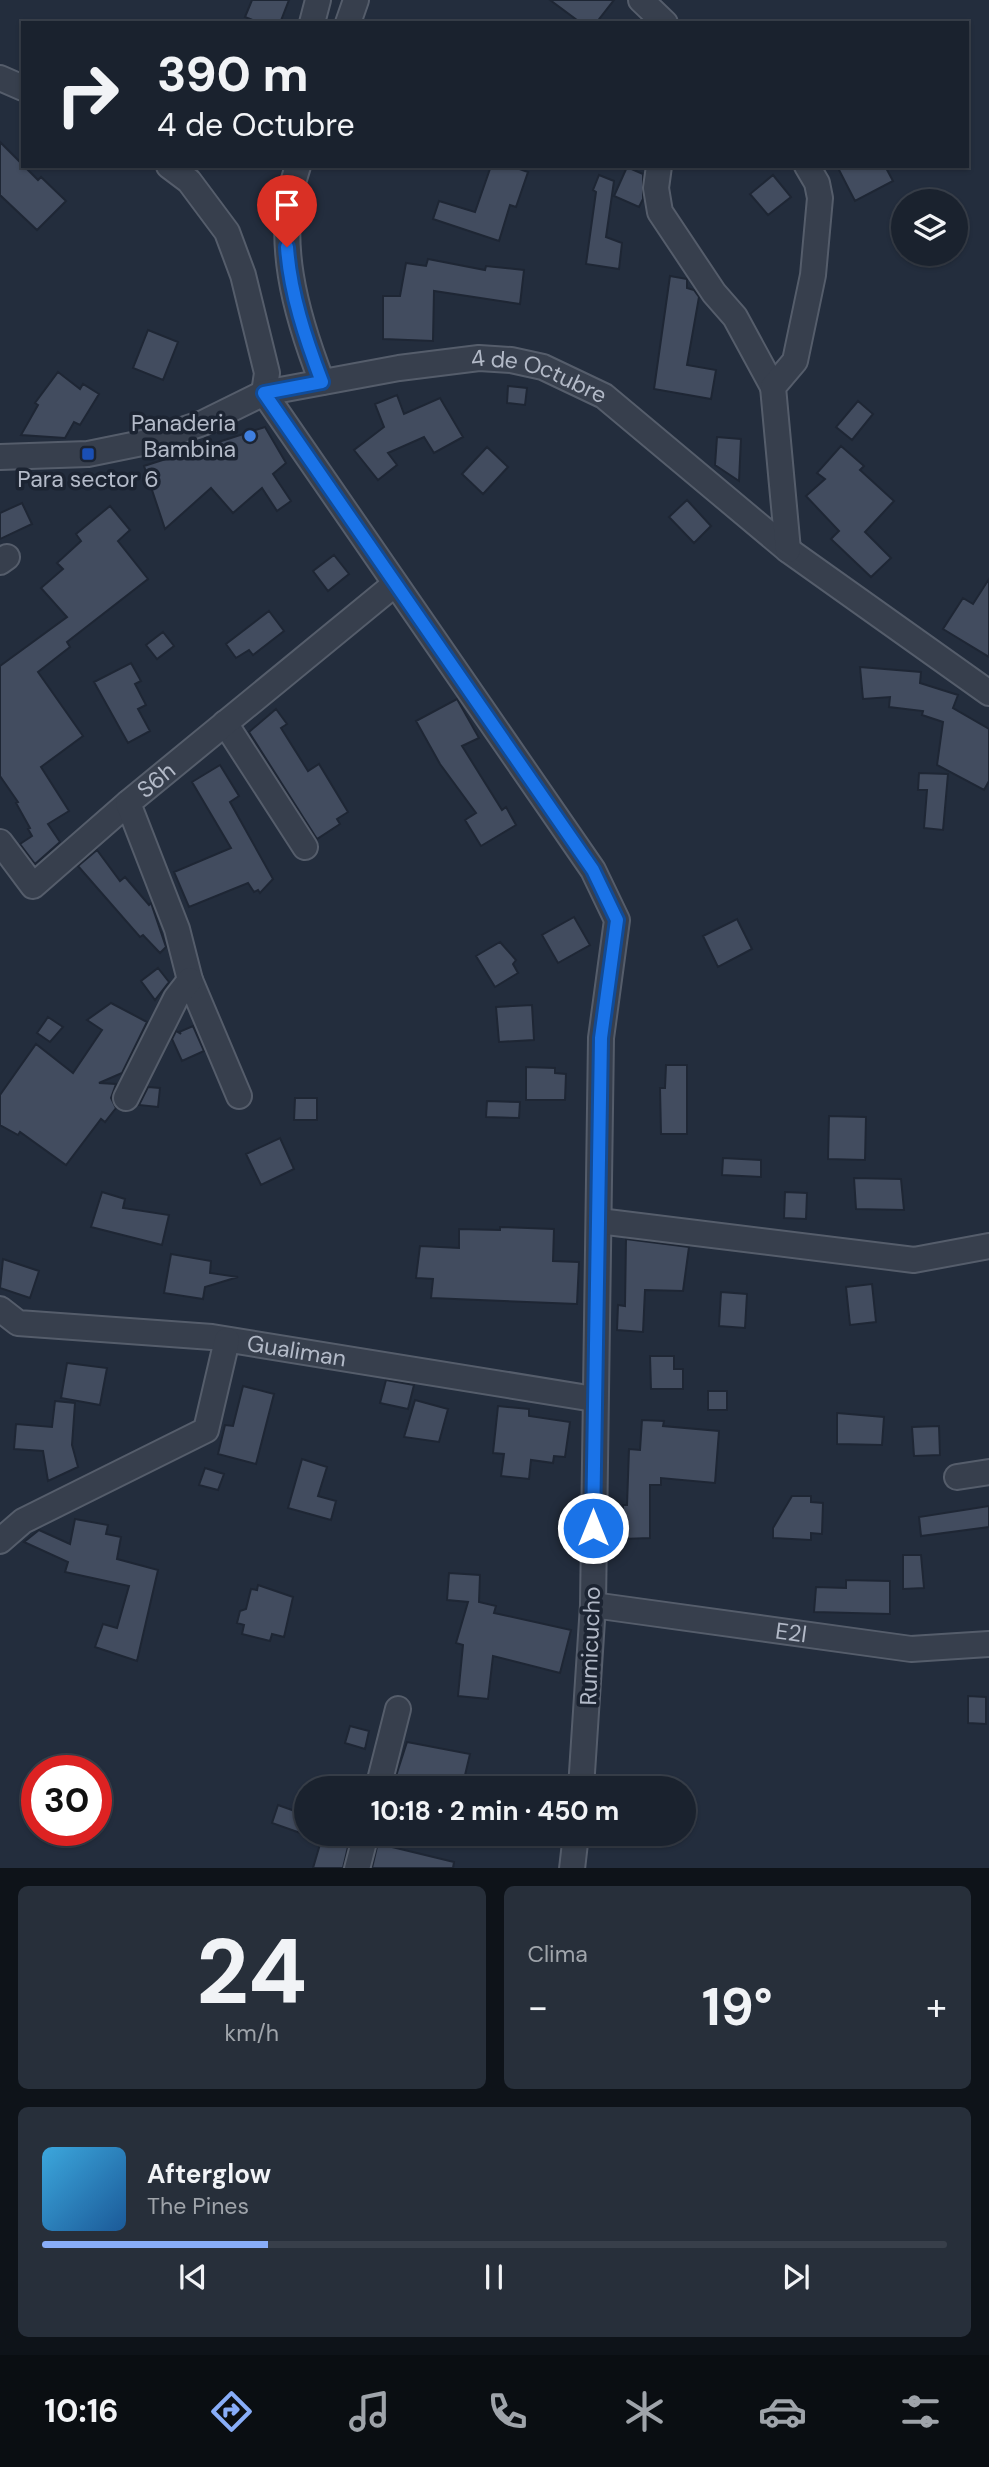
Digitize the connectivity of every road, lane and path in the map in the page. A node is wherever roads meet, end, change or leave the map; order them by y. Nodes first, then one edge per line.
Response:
1 (318, 0) edge
2 (356, 0) edge
3 (640, 0) edge
4 (313, 21) edge
5 (349, 21) edge
6 (662, 21) edge
7 (0, 78) edge
8 (21, 87) edge
9 (172, 168) edge
10 (298, 168) edge
11 (659, 168) edge
12 (808, 168) edge
13 (322, 382) junction
14 (773, 387) junction
15 (264, 393) junction
16 (0, 457) edge
17 (788, 550) junction
18 (395, 584) junction
19 (989, 693) edge
20 (225, 723) junction
21 (128, 803) junction
22 (0, 842) edge
23 (305, 847) dead end
24 (190, 980) junction
25 (239, 1096) dead end
26 (126, 1098) dead end
27 (598, 1221) junction
28 (989, 1246) edge
29 (0, 1310) edge
30 (227, 1339) junction
31 (594, 1399) junction
32 (989, 1472) edge
33 (957, 1477) dead end
34 (0, 1541) edge
35 (593, 1605) junction
36 (989, 1644) edge
37 (398, 1709) dead end
38 (381, 1776) edge
39 (582, 1776) edge
40 (363, 1846) edge
41 (575, 1846) edge
42 (357, 1868) edge
43 (572, 1868) edge

1 - 4 street
2 - 5 street
3 - 6 street
7 - 8 street
9 - 15 street
10 - 13 street
11 - 14 street
12 - 14 street
13 - 15 street, 4 de Octubre
13 - 17 street, 4 de Octubre
14 - 17 street
15 - 16 street, 4 de Octubre
15 - 18 street, Rumicucho
17 - 19 street, 4 de Octubre
18 - 20 street, S6h
18 - 27 street, Rumicucho
20 - 21 street, S6h
20 - 23 street
21 - 22 street
21 - 24 street, S6h
24 - 25 street, S6h
24 - 26 street
27 - 28 street
27 - 31 street, Rumicucho
29 - 30 street, Gualiman
30 - 31 street, Gualiman
30 - 34 street
31 - 35 street, Rumicucho
32 - 33 street
35 - 36 street, E2l
35 - 39 street, Rumicucho
37 - 38 street
40 - 42 street
41 - 43 street

